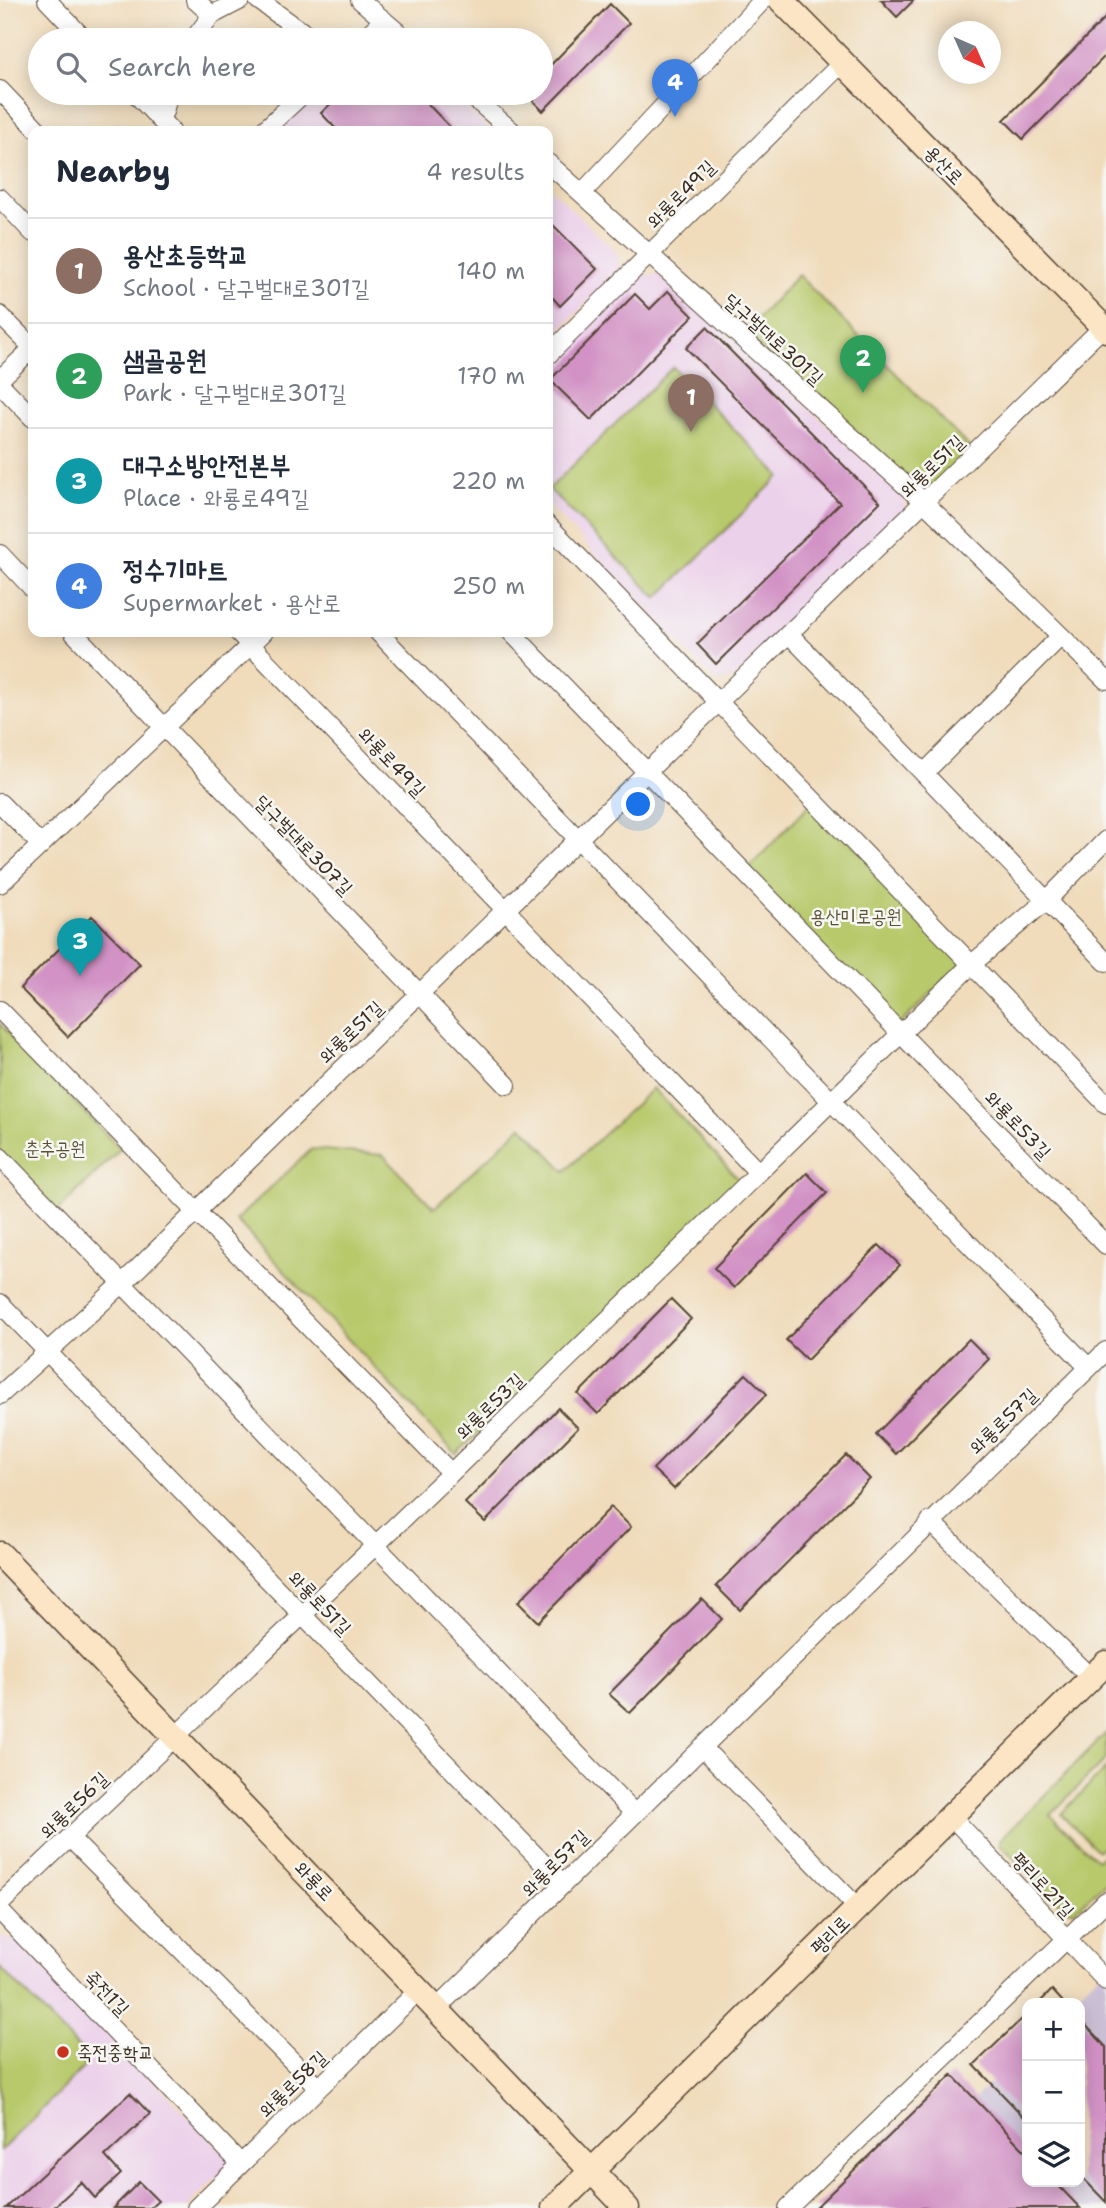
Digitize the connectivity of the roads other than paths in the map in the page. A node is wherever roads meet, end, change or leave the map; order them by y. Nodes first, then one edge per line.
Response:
1 (47, 0) edge
2 (195, 0) edge
3 (241, 0) edge
4 (258, 0) edge
5 (360, 0) edge
6 (763, 0) edge
7 (780, 0) edge
8 (212, 15) junction
9 (384, 20) junction
10 (74, 28) edge
11 (202, 28) edge
12 (297, 28) edge
13 (375, 28) edge
14 (393, 28) edge
15 (843, 62) junction
16 (0, 90) edge
17 (146, 105) edge
18 (166, 105) edge
19 (291, 105) edge
20 (482, 105) edge
21 (165, 125) edge
22 (34, 126) edge
23 (268, 126) edge
24 (506, 126) edge
25 (553, 167) edge
26 (582, 192) junction
27 (0, 198) edge
28 (28, 228) edge
29 (649, 255) junction
30 (0, 315) edge
31 (1104, 329) edge
32 (28, 343) edge
33 (553, 350) edge
34 (28, 353) edge
35 (0, 381) edge
36 (28, 412) edge
37 (925, 503) junction
38 (553, 530) edge
39 (0, 554) edge
40 (28, 584) edge
41 (789, 634) junction
42 (1061, 636) junction
43 (78, 637) edge
44 (383, 637) edge
45 (516, 637) edge
46 (244, 638) edge
47 (1106, 680) edge
48 (718, 703) junction
49 (163, 728) junction
50 (646, 772) junction
51 (924, 773) junction
52 (0, 803) edge
53 (576, 840) junction
54 (1106, 840) edge
55 (41, 845) junction
56 (0, 884) edge
57 (1047, 900) junction
58 (504, 909) junction
59 (1106, 961) edge
60 (972, 964) junction
61 (419, 996) junction
62 (0, 1010) edge
63 (900, 1033) junction
64 (507, 1085) dead end
65 (830, 1102) junction
66 (1106, 1104) edge
67 (0, 1157) edge
68 (758, 1172) junction
69 (195, 1212) junction
70 (1106, 1245) edge
71 (122, 1284) junction
72 (0, 1303) edge
73 (46, 1351) junction
74 (1106, 1351) edge
75 (1089, 1368) junction
76 (0, 1395) edge
77 (451, 1473) junction
78 (930, 1521) junction
79 (376, 1543) junction
80 (0, 1554) edge
81 (303, 1614) junction
82 (1098, 1671) edge
83 (176, 1737) junction
84 (702, 1747) junction
85 (634, 1813) junction
86 (951, 1816) junction
87 (70, 1838) junction
88 (563, 1884) junction
89 (1106, 1900) edge
90 (0, 1905) edge
91 (858, 1908) junction
92 (0, 1911) edge
93 (1066, 1941) junction
94 (1106, 1981) edge
95 (419, 1990) junction
96 (437, 2008) junction
97 (319, 2088) junction
98 (241, 2164) junction
99 (592, 2171) junction
100 (196, 2208) edge
101 (554, 2208) edge
102 (627, 2208) edge
103 (788, 2208) edge

1 - 10 street
2 - 8 street
3 - 8 street
4 - 12 street
5 - 9 street
6 - 26 street
7 - 15 main road, 용산로
8 - 11 street
9 - 13 street
9 - 14 street
15 - 29 street, 와룡로49길
15 - 31 main road, 용산로
16 - 22 street
17 - 21 street
18 - 21 street
19 - 23 street
20 - 24 street
25 - 26 street, 달구벌대로301길
26 - 29 street, 달구벌대로301길
27 - 28 street
29 - 33 street, 와룡로49길
29 - 37 street, 달구벌대로301길
30 - 32 street
31 - 37 street, 와룡로51길
34 - 35 street
35 - 36 street
37 - 41 street, 와룡로51길
37 - 42 street, 달구벌대로301길
38 - 48 street
39 - 40 street
41 - 48 street, 와룡로51길
41 - 51 street
42 - 47 street, 달구벌대로301길
42 - 51 street
43 - 49 street, 달구벌대로307길
44 - 53 street
45 - 50 street
46 - 49 street
46 - 58 street, 와룡로49길
48 - 50 street, 와룡로51길
48 - 60 street
49 - 55 street
49 - 61 street, 달구벌대로307길
50 - 53 street, 와룡로51길
50 - 63 street
51 - 57 street
52 - 55 street
53 - 58 street, 와룡로51길
53 - 65 street
54 - 57 street, 와룡로53길
55 - 56 street
57 - 59 street
57 - 60 street, 와룡로53길
58 - 61 street, 와룡로51길
58 - 68 street
60 - 63 street, 와룡로53길
60 - 66 street
61 - 64 street, 달구벌대로307길
61 - 69 street, 와룡로51길
62 - 69 street
63 - 65 street, 와룡로53길
63 - 70 street, 와룡로53길
65 - 68 street, 와룡로53길
65 - 75 street
67 - 71 street
68 - 77 street, 와룡로53길
69 - 71 street, 와룡로51길
69 - 77 street
71 - 73 street, 와룡로51길
71 - 79 street
72 - 73 street
73 - 76 street, 와룡로51길
73 - 81 street, 와룡로51길
74 - 75 street, 와룡로57길
75 - 78 street, 와룡로57길
77 - 79 street, 와룡로53길
78 - 82 street
78 - 84 street, 와룡로57길
79 - 81 street, 와룡로53길
79 - 85 street
80 - 83 main road, 와룡로
81 - 83 street, 와룡로53길
81 - 88 street, 와룡로51길
82 - 86 main road, 평리로
83 - 87 street, 와룡로56길
83 - 95 main road, 와룡로
84 - 85 street, 와룡로57길
84 - 91 street
85 - 88 street, 와룡로57길
86 - 91 main road, 평리로
86 - 93 street, 평리로21길
87 - 90 street, 와룡로56길
87 - 97 street
88 - 96 street, 와룡로57길
89 - 93 street
91 - 99 main road, 평리로
92 - 98 street, 죽전1길
93 - 94 street, 평리로21길
93 - 103 street
95 - 96 main road, 와룡로
95 - 97 street, 와룡로58길
96 - 99 main road, 와룡로
97 - 98 street, 와룡로58길
98 - 100 street, 와룡로58길
99 - 101 main road, 평리로
99 - 102 main road, 와룡로

